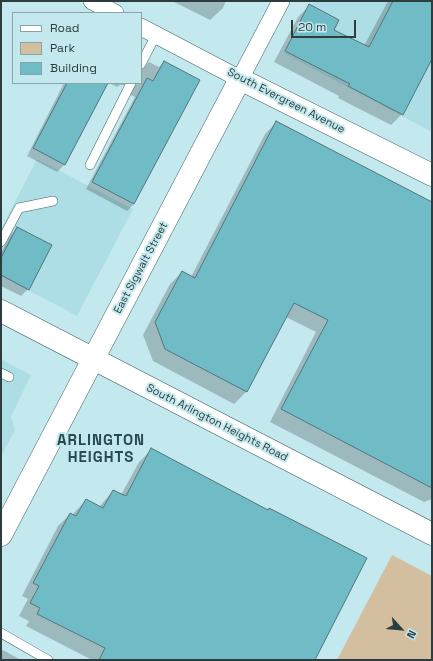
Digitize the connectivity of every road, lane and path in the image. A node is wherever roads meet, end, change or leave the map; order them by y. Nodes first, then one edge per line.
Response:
1 (92, 1) edge
2 (281, 1) edge
3 (113, 12) edge
4 (142, 27) edge
5 (156, 34) junction
6 (142, 62) edge
7 (240, 79) junction
8 (130, 84) edge
9 (90, 165) dead end
10 (432, 175) edge
11 (53, 201) dead end
12 (1, 242) edge
13 (1, 311) edge
14 (93, 359) junction
15 (432, 534) edge
16 (1, 535) edge
17 (1, 633) edge
18 (48, 660) edge

1 - 3 street
2 - 7 street, East Sigwalt Street
4 - 5 street, South Evergreen Avenue
5 - 6 lane
5 - 7 street, South Evergreen Avenue
7 - 10 street, South Evergreen Avenue
7 - 14 street, East Sigwalt Street
8 - 9 lane
11 - 12 lane
13 - 14 street, South Arlington Heights Road
14 - 15 street, South Arlington Heights Road
14 - 16 street, East Sigwalt Street
17 - 18 lane

